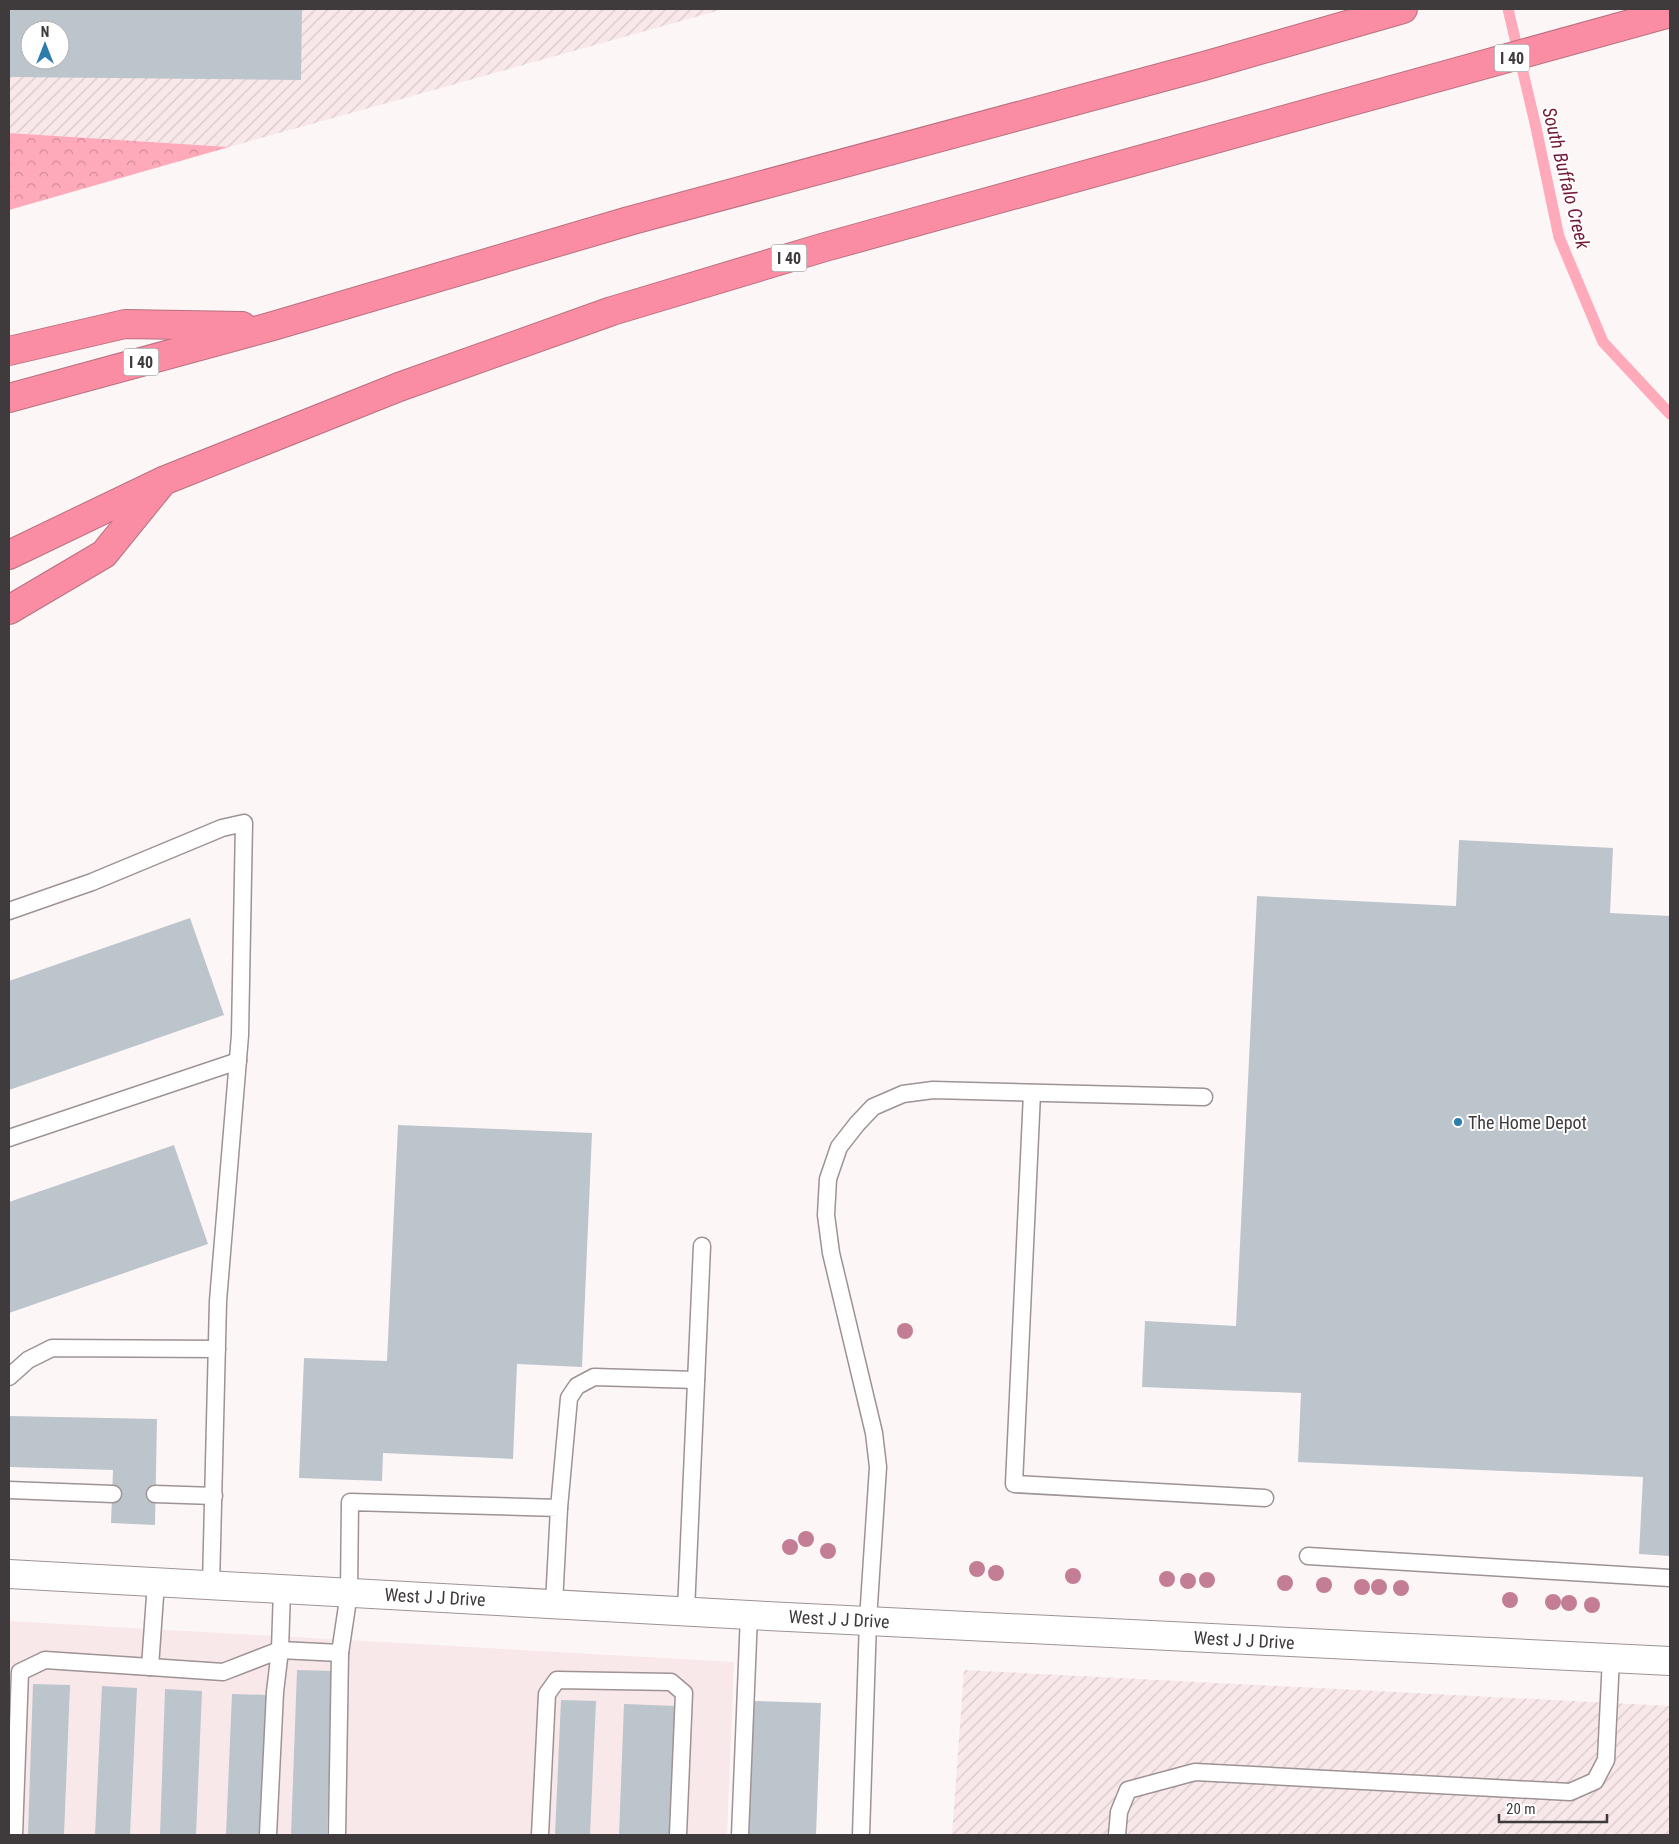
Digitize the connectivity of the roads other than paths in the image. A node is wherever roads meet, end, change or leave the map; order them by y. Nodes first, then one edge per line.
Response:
1 (1403, 9) edge
2 (1670, 13) edge
3 (273, 326) junction
4 (9, 351) edge
5 (9, 398) edge
6 (163, 481) junction
7 (9, 554) edge
8 (9, 610) edge
9 (9, 911) edge
10 (238, 1062) junction
11 (1032, 1092) junction
12 (1204, 1097) dead end
13 (9, 1138) edge
14 (702, 1246) dead end
15 (217, 1349) junction
16 (9, 1377) edge
17 (696, 1380) junction
18 (9, 1490) edge
19 (113, 1494) dead end
20 (155, 1494) dead end
21 (214, 1496) junction
22 (1265, 1498) dead end
23 (559, 1508) junction
24 (1308, 1556) dead end
25 (9, 1574) edge
26 (1670, 1578) edge
27 (156, 1582) junction
28 (211, 1585) junction
29 (282, 1589) junction
30 (349, 1593) junction
31 (554, 1604) junction
32 (686, 1611) junction
33 (749, 1615) junction
34 (868, 1620) junction
35 (280, 1650) junction
36 (340, 1653) junction
37 (1611, 1658) junction
38 (1670, 1661) edge
39 (150, 1667) junction
40 (14, 1835) edge
41 (268, 1835) edge
42 (338, 1835) edge
43 (540, 1835) edge
44 (678, 1835) edge
45 (740, 1835) edge
46 (861, 1835) edge
47 (1118, 1835) edge

1 - 3 highway, I 40
2 - 6 highway, I 40
3 - 4 highway
3 - 5 highway, I 40
6 - 7 highway, I 40
6 - 8 highway
9 - 10 lane
10 - 13 lane
10 - 15 lane
11 - 12 lane
11 - 22 lane
11 - 34 lane
14 - 17 lane
15 - 16 lane
15 - 21 lane
17 - 23 lane
17 - 32 lane
18 - 19 lane
20 - 21 lane
21 - 28 lane
23 - 30 lane
23 - 31 lane
24 - 26 lane
25 - 27 street, West J J Drive
27 - 28 street, West J J Drive
27 - 39 lane
28 - 29 street, West J J Drive
29 - 30 street, West J J Drive
29 - 35 lane
30 - 31 street, West J J Drive
30 - 36 lane
31 - 32 street, West J J Drive
32 - 33 street, West J J Drive
33 - 34 street, West J J Drive
33 - 45 lane
34 - 37 street, West J J Drive
34 - 46 lane
35 - 36 lane
35 - 39 lane
35 - 41 lane
36 - 42 lane
37 - 38 street, West J J Drive
37 - 47 lane
39 - 40 lane
43 - 44 lane

